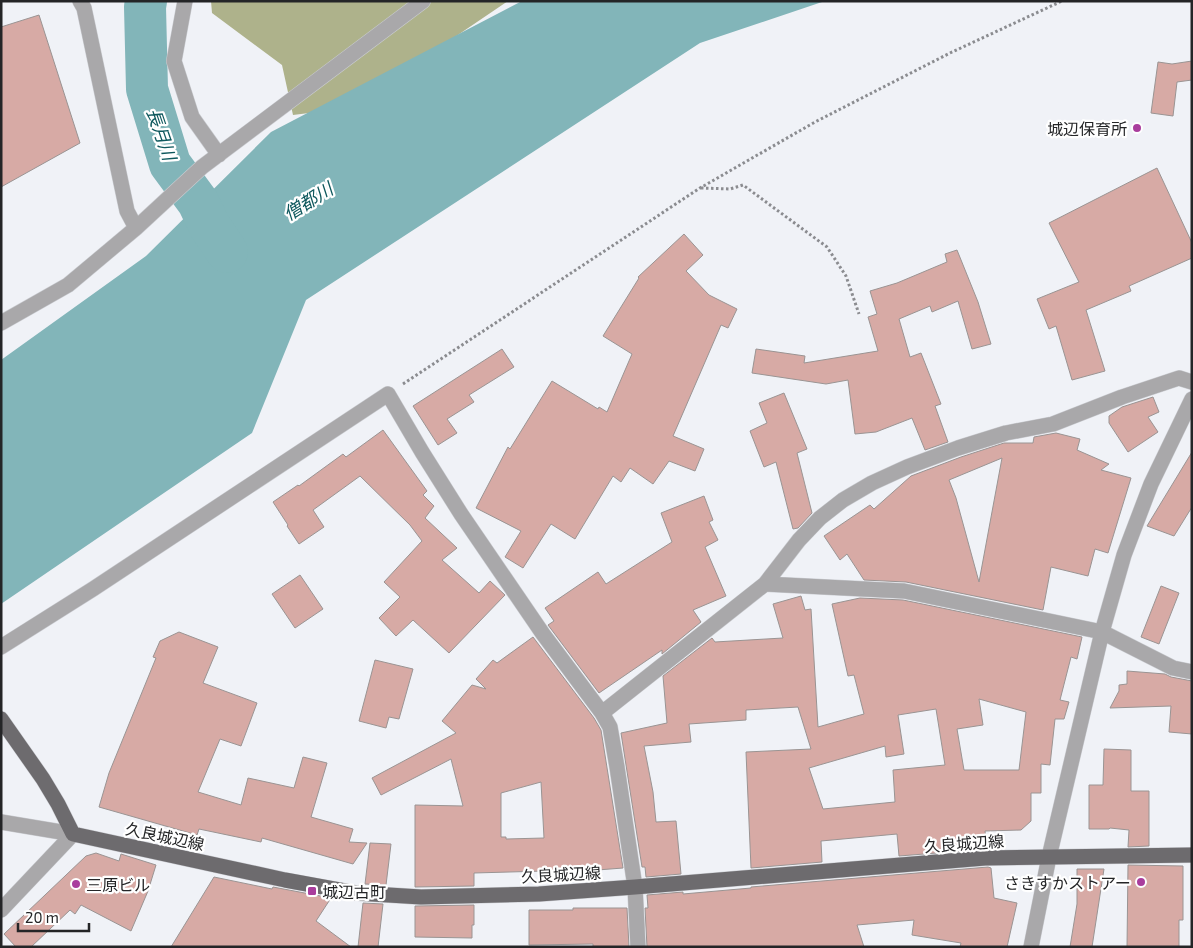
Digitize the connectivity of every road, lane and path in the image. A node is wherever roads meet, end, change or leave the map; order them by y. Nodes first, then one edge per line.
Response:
1 (185, 1) edge
2 (423, 1) edge
3 (1062, 1) edge
4 (86, 4) edge
5 (219, 155) junction
6 (700, 188) junction
7 (142, 223) junction
8 (859, 314) dead end
9 (1, 323) edge
10 (1192, 382) edge
11 (388, 394) junction
12 (1192, 399) edge
13 (765, 584) junction
14 (1102, 632) junction
15 (1, 646) edge
16 (1192, 672) edge
17 (602, 713) junction
18 (1, 719) edge
19 (1, 822) edge
20 (73, 834) junction
21 (1192, 855) edge
22 (1049, 857) junction
23 (635, 887) junction
24 (1, 910) edge
25 (638, 947) edge
26 (1031, 947) edge

1 - 5 street
2 - 5 street
3 - 6 path
4 - 7 street
5 - 7 street
6 - 8 path
6 - 11 path
7 - 9 street
10 - 13 street
11 - 15 street
11 - 17 street
12 - 14 street
13 - 14 street
13 - 17 street
14 - 16 street
14 - 22 street
17 - 23 street
18 - 20 main road
19 - 20 street
20 - 23 main road, 久良城辺線
20 - 24 street
21 - 22 main road, 久良城辺線
22 - 23 main road, 久良城辺線
22 - 26 street
23 - 25 street

